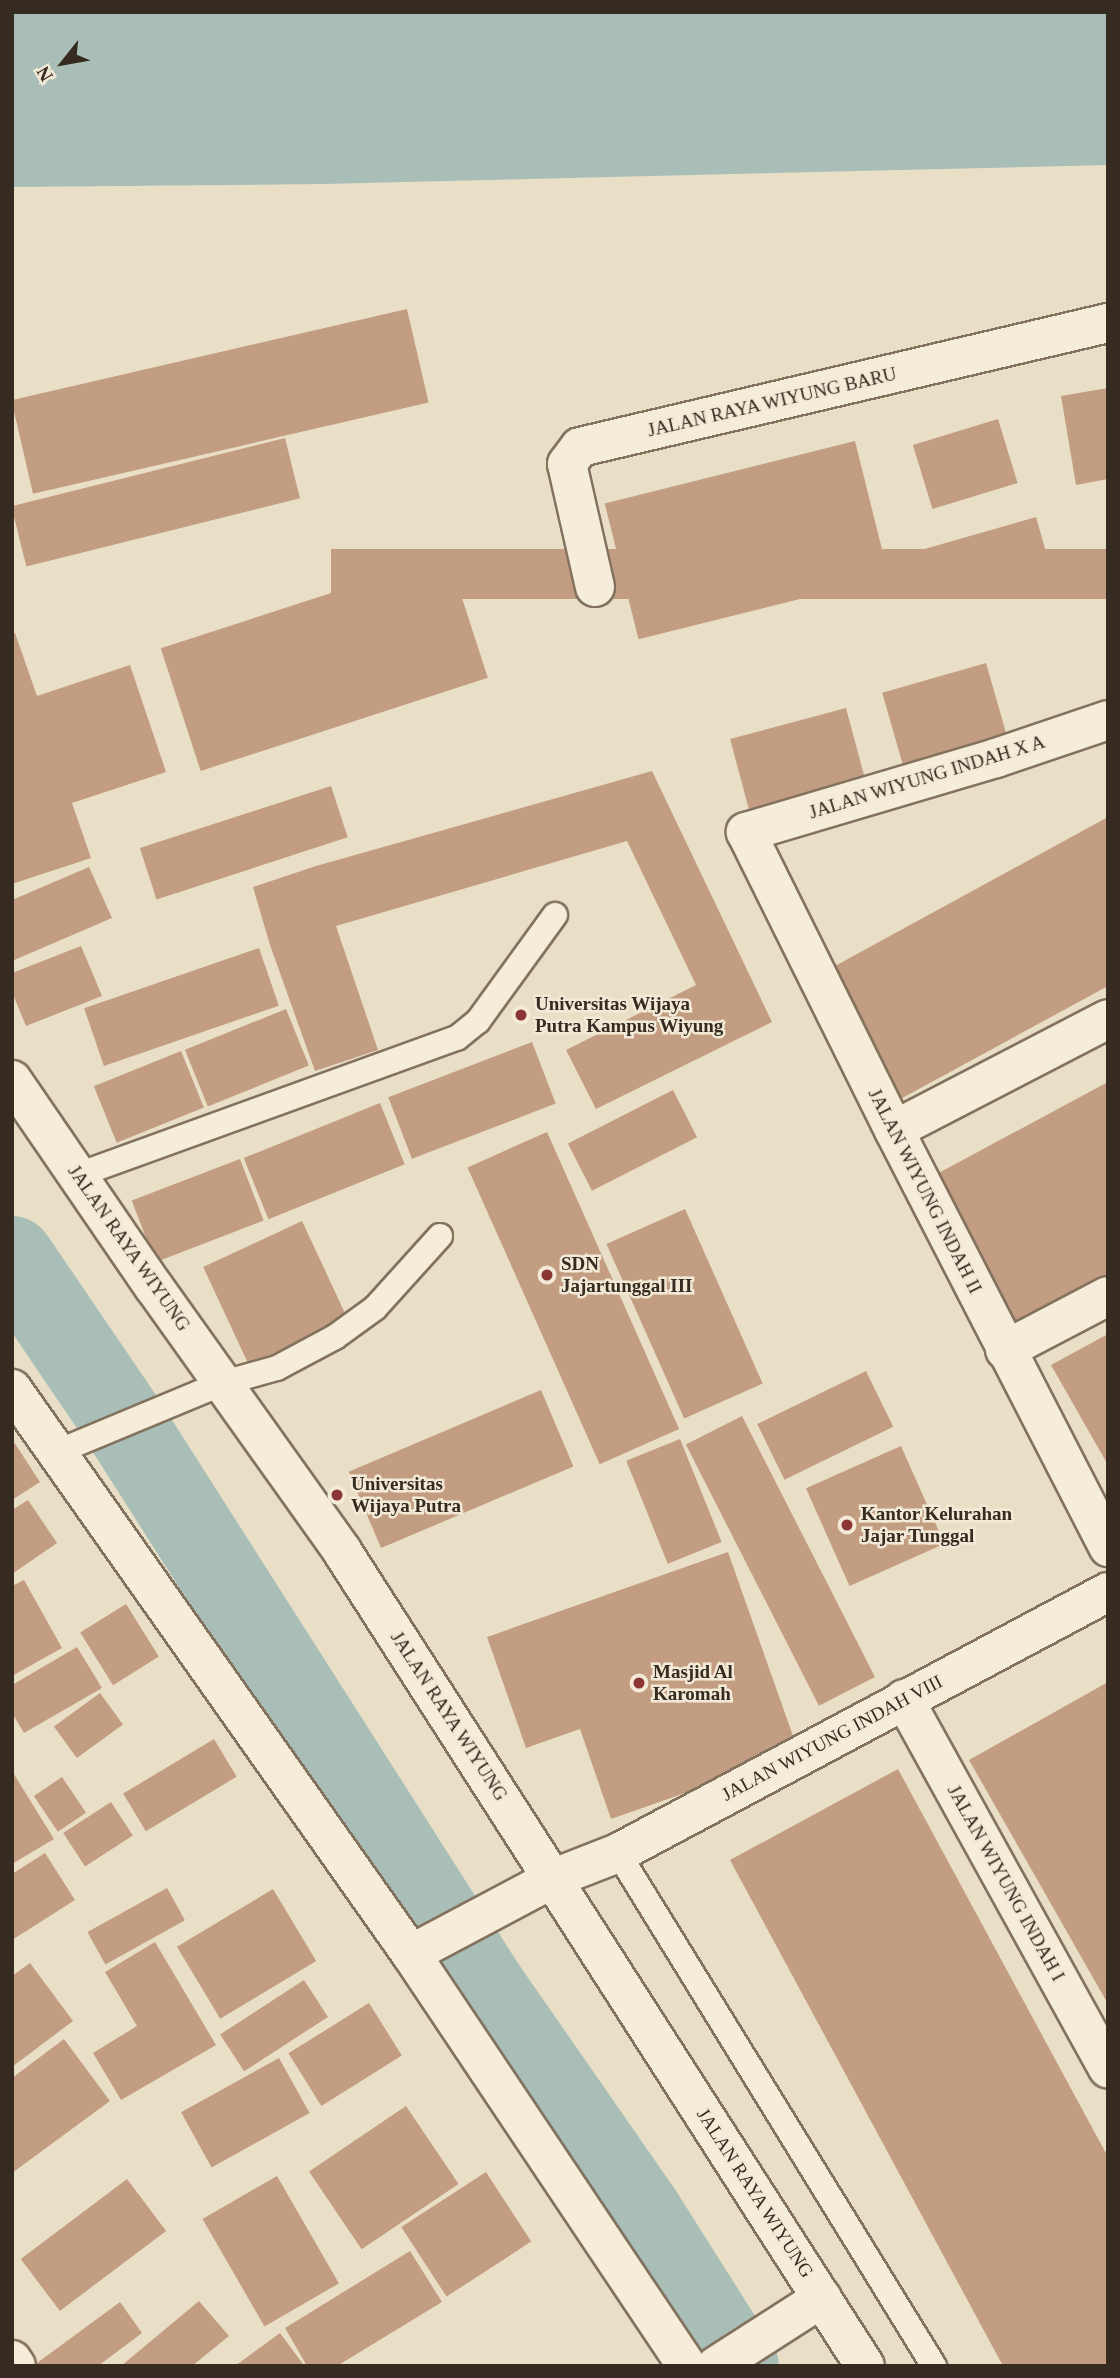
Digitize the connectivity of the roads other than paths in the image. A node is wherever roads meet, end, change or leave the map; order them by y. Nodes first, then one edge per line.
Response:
1 (1108, 323) edge
2 (595, 587) dead end
3 (1108, 720) edge
4 (746, 832) joint
5 (555, 915) dead end
6 (1108, 1019) edge
7 (12, 1080) edge
8 (894, 1130) junction
9 (78, 1175) junction
10 (440, 1236) dead end
11 (1108, 1296) edge
12 (1005, 1350) junction
13 (209, 1389) junction
14 (12, 1390) edge
15 (57, 1452) junction
16 (1108, 1548) edge
17 (1108, 1592) edge
18 (904, 1699) junction
19 (618, 1853) junction
20 (549, 1881) junction
21 (424, 1947) junction
22 (1108, 2068) edge
23 (810, 2306) junction
24 (12, 2360) edge
25 (723, 2362) edge
26 (16, 2366) edge
27 (687, 2366) edge
28 (865, 2366) edge
29 (934, 2366) edge

1 - 2 street, JALAN RAYA WIYUNG BARU
3 - 4 street, JALAN WIYUNG INDAH X A
4 - 8 street, JALAN WIYUNG INDAH II
5 - 9 lane
6 - 8 street
7 - 9 street, JALAN RAYA WIYUNG
8 - 12 street, JALAN WIYUNG INDAH II
9 - 13 street, JALAN RAYA WIYUNG
10 - 13 lane
11 - 12 street
12 - 16 street, JALAN WIYUNG INDAH II
13 - 15 lane
13 - 20 street, JALAN RAYA WIYUNG
14 - 15 street
15 - 21 street
17 - 18 street, JALAN WIYUNG INDAH VIII
18 - 19 street, JALAN WIYUNG INDAH VIII
18 - 22 street, JALAN WIYUNG INDAH I
19 - 20 street, JALAN WIYUNG INDAH VIII
19 - 29 lane
20 - 21 street, JALAN WIYUNG INDAH VIII
20 - 23 street, JALAN RAYA WIYUNG
21 - 27 street
23 - 25 street
23 - 28 street, JALAN RAYA WIYUNG
24 - 26 street

